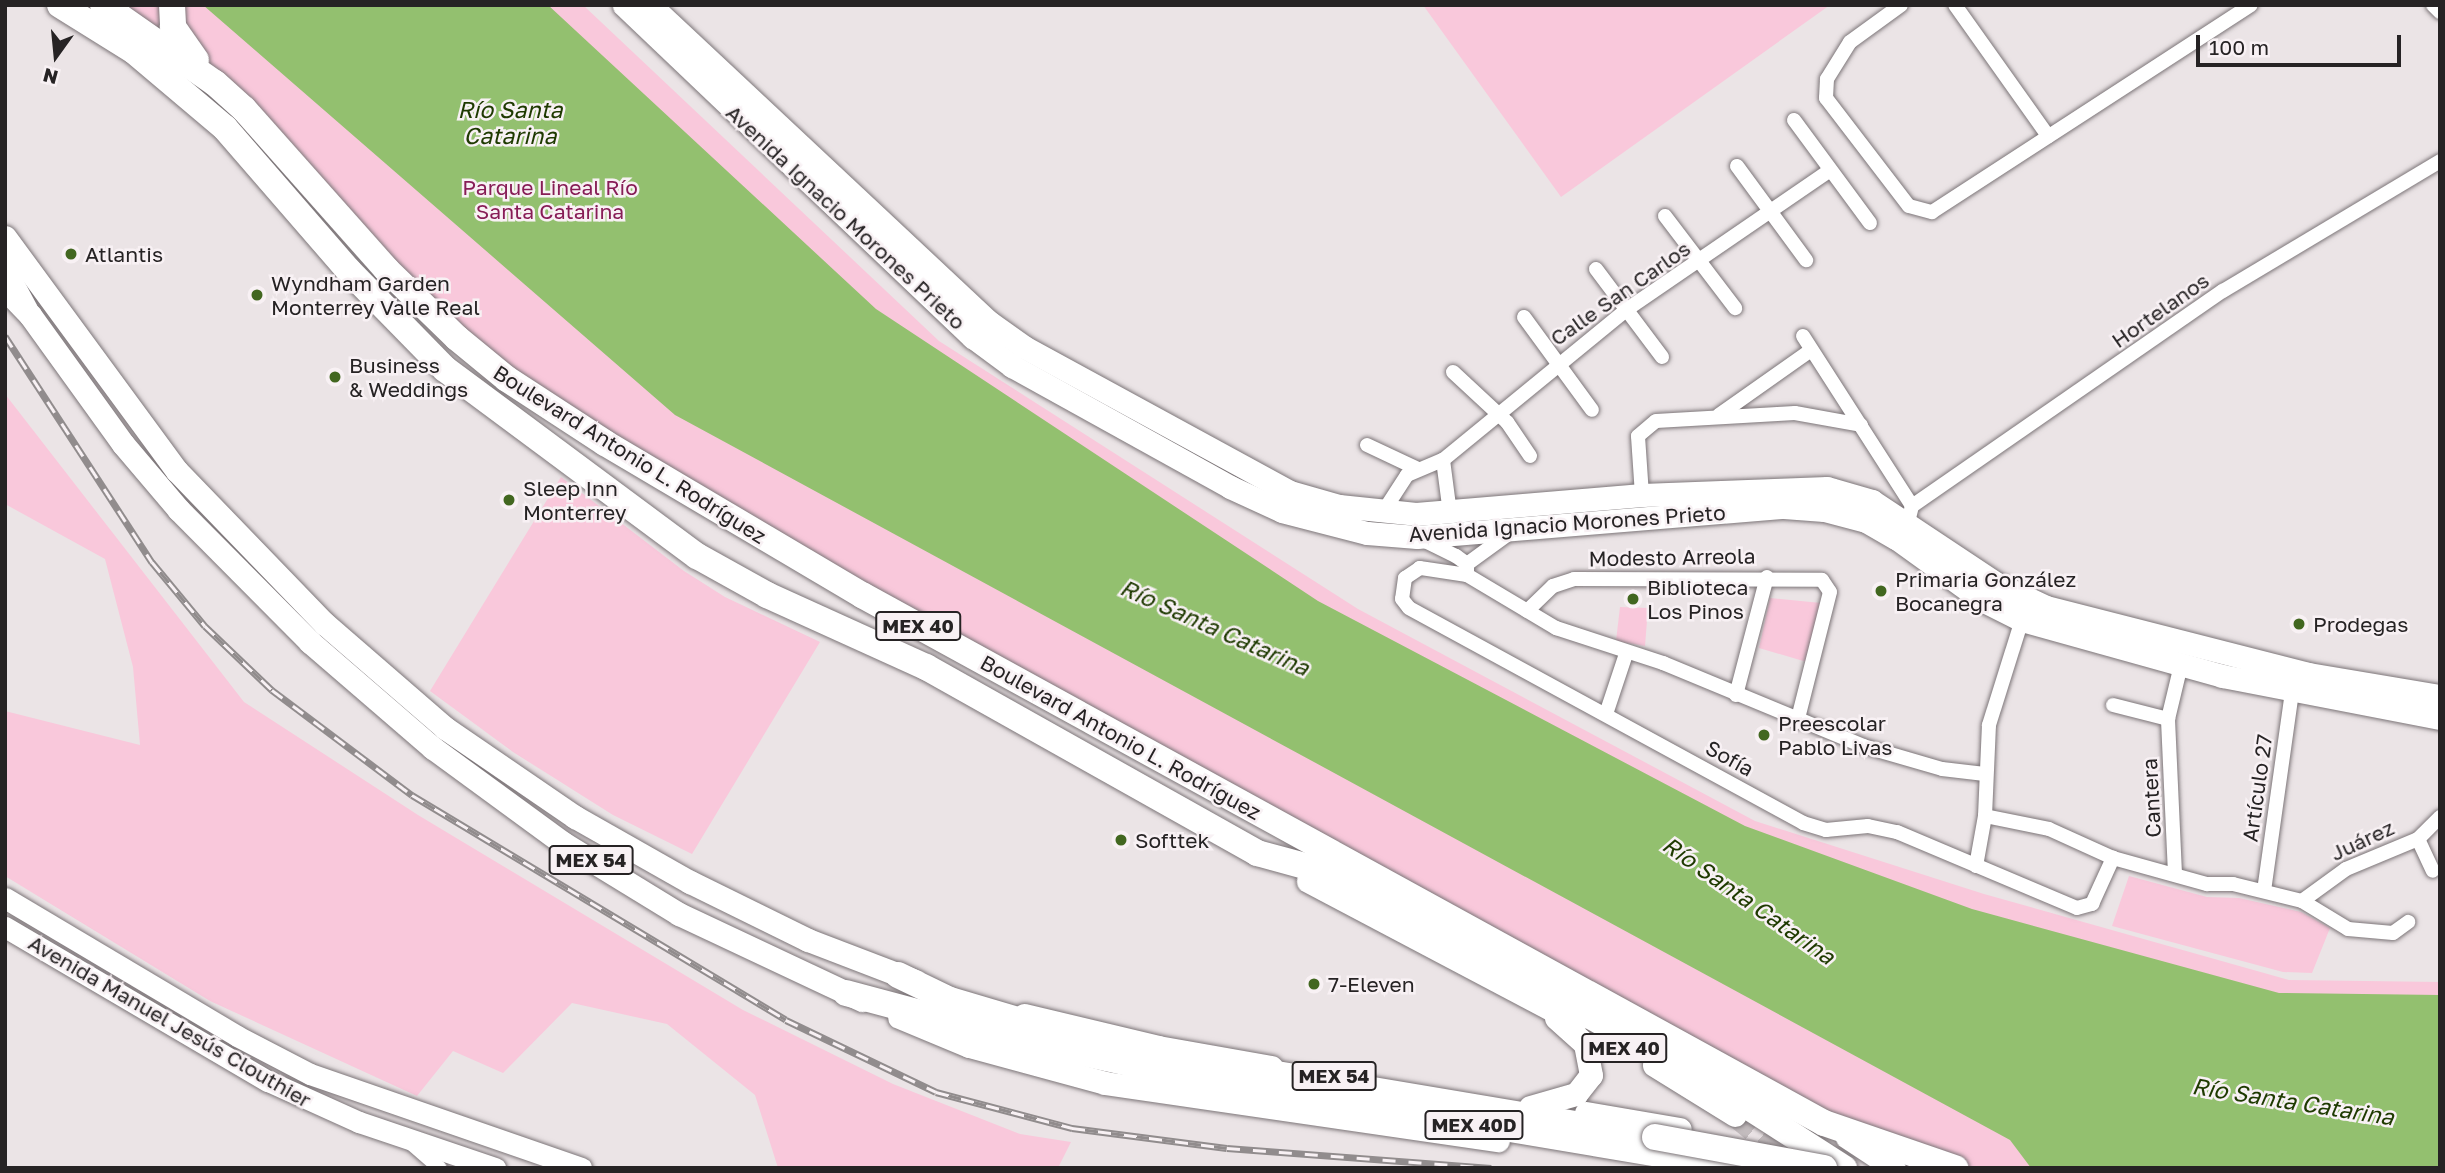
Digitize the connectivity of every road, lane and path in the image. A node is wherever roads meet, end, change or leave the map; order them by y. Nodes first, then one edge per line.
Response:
1 (60, 5) edge
2 (103, 5) edge
3 (172, 5) edge
4 (624, 5) edge
5 (1901, 5) edge
6 (1955, 5) edge
7 (2251, 5) edge
8 (2433, 5) edge
9 (659, 8) edge
10 (2440, 12) edge
11 (215, 83) junction
12 (1794, 120) dead end
13 (2048, 136) junction
14 (2440, 161) edge
15 (1737, 166) dead end
16 (1829, 171) junction
17 (1770, 212) junction
18 (1665, 216) dead end
19 (1870, 223) dead end
20 (5, 237) edge
21 (1702, 260) junction
22 (1806, 260) dead end
23 (5, 268) edge
24 (1595, 268) dead end
25 (5, 289) edge
26 (1735, 308) dead end
27 (1626, 310) junction
28 (30, 315) junction
29 (1524, 317) dead end
30 (1803, 336) dead end
31 (1811, 350) junction
32 (1662, 357) dead end
33 (1559, 362) junction
34 (1453, 372) dead end
35 (1592, 410) dead end
36 (1496, 415) junction
37 (1719, 415) junction
38 (1861, 425) junction
39 (1367, 445) dead end
40 (1530, 456) dead end
41 (1443, 460) junction
42 (1418, 469) junction
43 (1642, 495) junction
44 (1383, 512) junction
45 (1450, 513) junction
46 (1910, 514) junction
47 (1514, 529) junction
48 (1417, 537) junction
49 (1467, 570) junction
50 (1768, 577) junction
51 (1527, 611) junction
52 (2022, 620) junction
53 (1626, 654) junction
54 (2181, 665) junction
55 (2292, 692) junction
56 (1736, 695) junction
57 (2440, 696) edge
58 (2113, 705) dead end
59 (1606, 714) junction
60 (2440, 718) edge
61 (2168, 719) junction
62 (1797, 722) junction
63 (1985, 774) junction
64 (1985, 816) junction
65 (2440, 817) edge
66 (2418, 839) junction
67 (1257, 853) junction
68 (2113, 858) junction
69 (1976, 866) junction
70 (2433, 871) dead end
71 (2175, 874) junction
72 (2264, 891) junction
73 (5, 898) edge
74 (2302, 901) junction
75 (2408, 922) dead end
76 (5, 927) edge
77 (898, 975) junction
78 (1509, 988) junction
79 (846, 993) junction
80 (1531, 1107) junction
81 (1735, 1115) tunnel mouth
82 (403, 1136) junction
83 (1714, 1136) dead end
84 (1888, 1156) edge
85 (1833, 1165) edge
86 (440, 1168) edge
87 (495, 1168) edge
88 (581, 1168) edge
89 (1677, 1168) edge
90 (1742, 1168) edge
91 (1955, 1168) edge

1 - 67 highway, Boulevard Antonio L. Rodríguez / MEX 40
2 - 11 highway, Boulevard Antonio L. Rodríguez / MEX 40
3 - 11 highway
4 - 48 main road, Avenida Ignacio Morones Prieto
5 - 13 street
6 - 13 street
7 - 13 street
8 - 10 street
9 - 44 main road, Avenida Ignacio Morones Prieto
11 - 84 highway, Boulevard Antonio L. Rodríguez / MEX 40
12 - 16 street
14 - 46 street, Hortelanos
15 - 17 street
16 - 17 street, Calle San Carlos
16 - 19 street
17 - 21 street, Calle San Carlos
17 - 22 street
18 - 21 street
20 - 77 main road, MEX 54
21 - 26 street
21 - 27 street, Calle San Carlos
23 - 28 street
24 - 27 street
25 - 28 main road, MEX 54
27 - 32 street
27 - 33 street, Calle San Carlos
28 - 79 main road, MEX 54
29 - 33 street
30 - 31 street
31 - 37 street
31 - 38 street
33 - 35 street
33 - 36 street, Calle San Carlos
34 - 36 street
36 - 40 street
36 - 41 street, Calle San Carlos
37 - 38 street
37 - 43 street
38 - 46 street
39 - 42 street
41 - 42 street, Calle San Carlos
41 - 45 street
42 - 44 street, Calle San Carlos
43 - 45 main road, Avenida Ignacio Morones Prieto
43 - 46 main road, Avenida Ignacio Morones Prieto
44 - 45 main road, Avenida Ignacio Morones Prieto
46 - 57 main road, Avenida Ignacio Morones Prieto
47 - 48 main road, Avenida Ignacio Morones Prieto
47 - 49 street
47 - 52 main road, Avenida Ignacio Morones Prieto
48 - 49 street
49 - 51 street
49 - 59 street, Sofía
50 - 51 street, Modesto Arreola
50 - 56 street
50 - 62 street, Modesto Arreola
51 - 53 street
52 - 54 main road, Avenida Ignacio Morones Prieto
52 - 63 street
53 - 56 street
53 - 59 street
54 - 55 main road, Avenida Ignacio Morones Prieto
54 - 61 street, Cantera
55 - 60 main road, Avenida Ignacio Morones Prieto
55 - 72 street, Artículo 27
56 - 62 street
58 - 61 street
59 - 69 street, Sofía
61 - 71 street, Cantera
62 - 63 street
63 - 64 street
64 - 68 street
64 - 69 street
65 - 66 street, Juárez
66 - 70 street
66 - 74 street, Juárez
67 - 78 main road, Boulevard Antonio L. Rodríguez / MEX 40
67 - 85 highway
68 - 69 street, Sofía
68 - 71 street
71 - 72 street
72 - 74 street
73 - 88 street, Avenida Manuel Jesús Clouthier
74 - 75 street
76 - 82 street, Avenida Manuel Jesús Clouthier
77 - 80 main road, MEX 54
77 - 85 highway, bridge
78 - 80 main road
78 - 81 main road, Boulevard Antonio L. Rodríguez / MEX 40
79 - 89 main road, MEX 54
79 - 90 highway, MEX 40D
80 - 83 main road, MEX 54
82 - 86 street
82 - 87 street, Avenida Manuel Jesús Clouthier
84 - 91 highway, Boulevard Antonio L. Rodríguez

